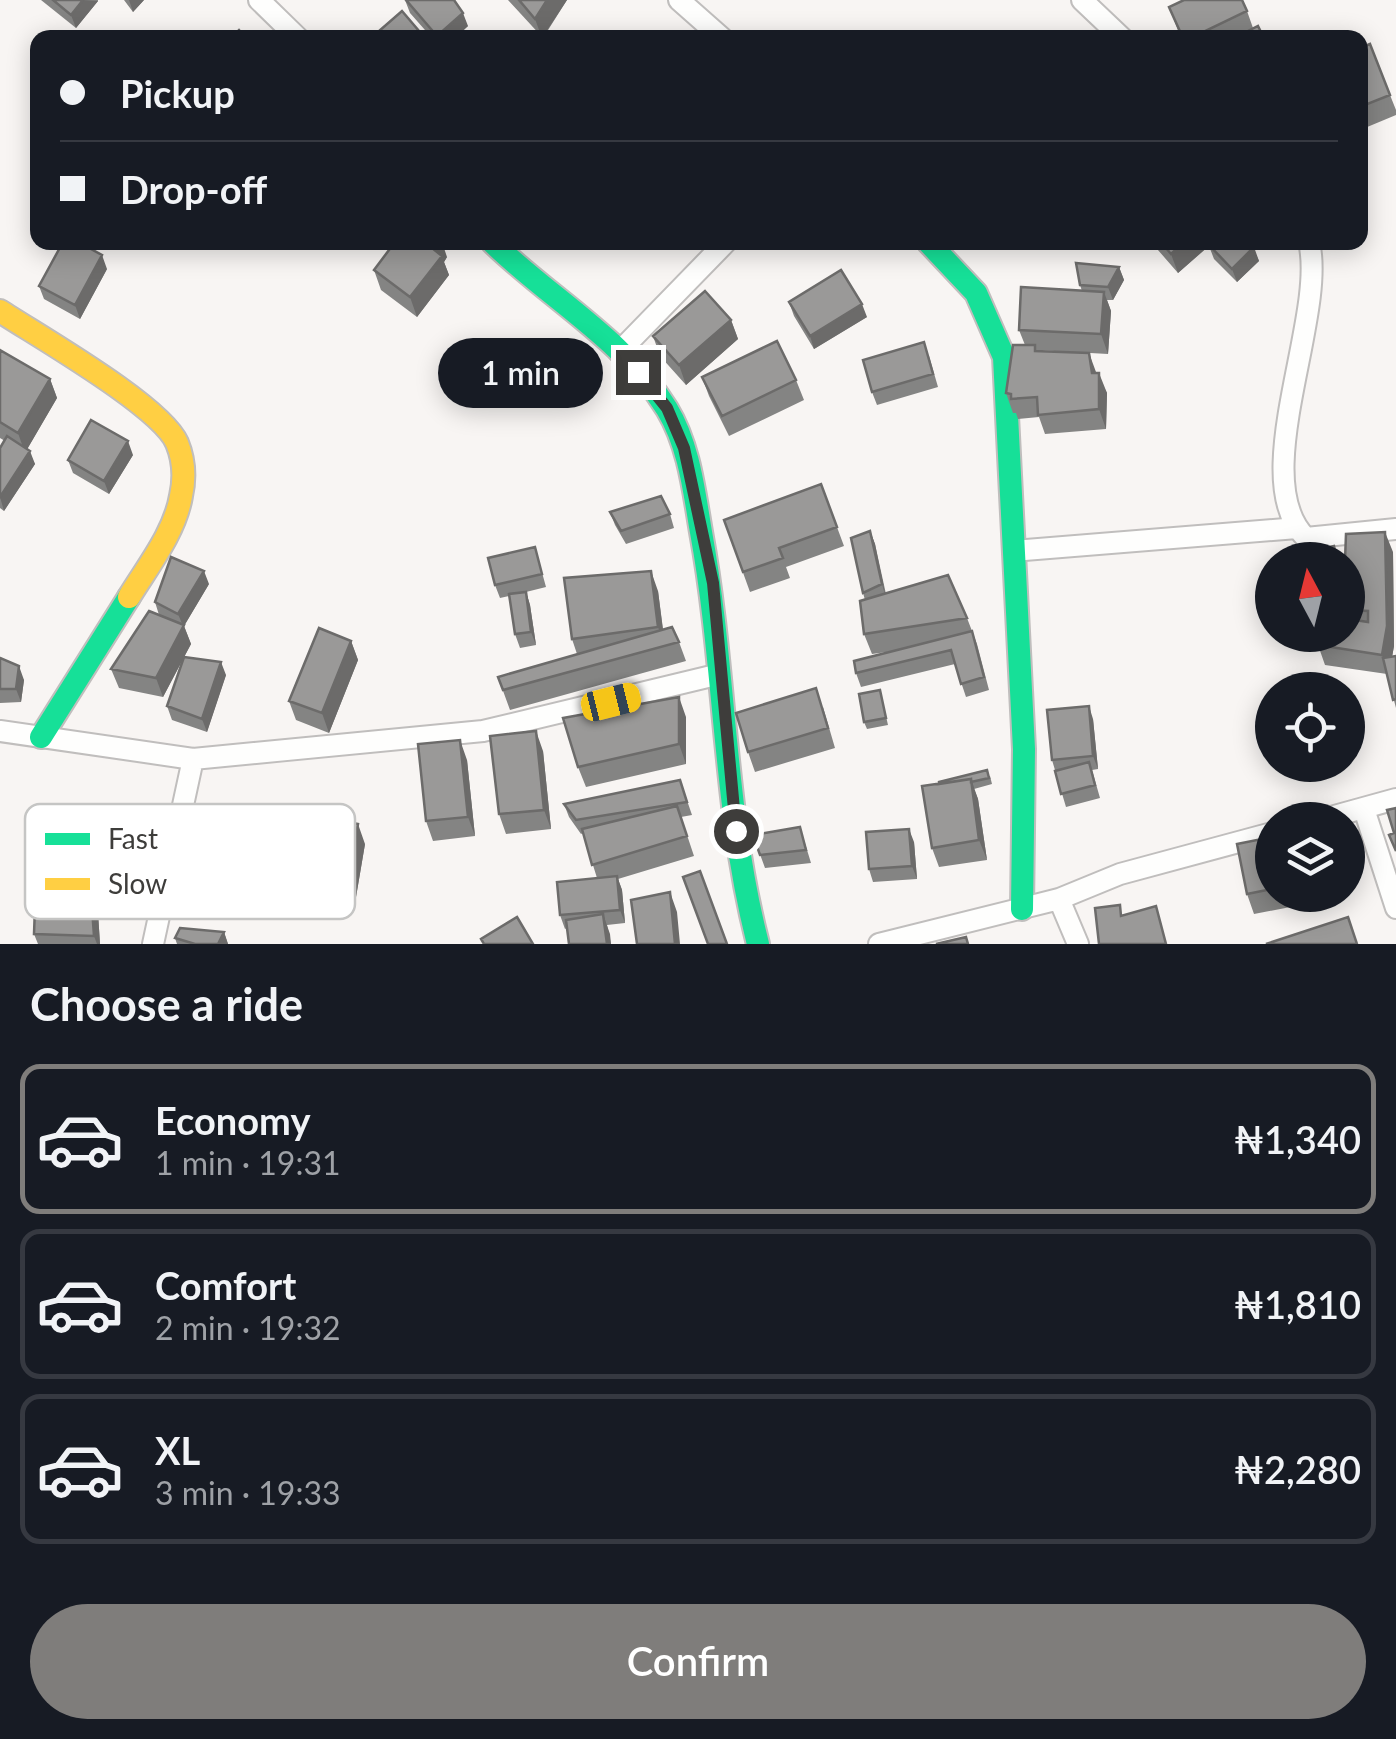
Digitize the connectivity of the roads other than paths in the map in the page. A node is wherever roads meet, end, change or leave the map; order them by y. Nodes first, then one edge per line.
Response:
1 (259, 0) edge
2 (680, 0) edge
3 (1082, 0) edge
4 (290, 30) edge
5 (713, 30) edge
6 (1114, 30) edge
7 (499, 250) edge
8 (718, 250) edge
9 (937, 250) edge
10 (1309, 250) edge
11 (0, 311) edge
12 (619, 352) junction
13 (1297, 528) junction
14 (1396, 530) edge
15 (1013, 552) junction
16 (720, 674) junction
17 (0, 730) edge
18 (41, 738) junction
19 (193, 759) junction
20 (1396, 799) edge
21 (183, 804) edge
22 (1365, 809) edge
23 (1365, 812) edge
24 (1255, 837) edge
25 (1059, 899) junction
26 (1396, 908) edge
27 (1022, 909) junction
28 (158, 919) edge
29 (152, 944) edge
30 (758, 944) edge
31 (879, 944) edge
32 (1078, 944) edge

1 - 4 street
2 - 5 street
3 - 6 street
7 - 12 street
8 - 12 street
9 - 15 street
10 - 13 street
11 - 18 street
12 - 16 street
13 - 14 street
13 - 15 street
15 - 27 street
16 - 19 street
16 - 30 street
17 - 18 street
18 - 19 street
19 - 21 street
20 - 22 street
23 - 26 street
24 - 25 street
25 - 27 street
25 - 32 street
27 - 31 street
28 - 29 street

